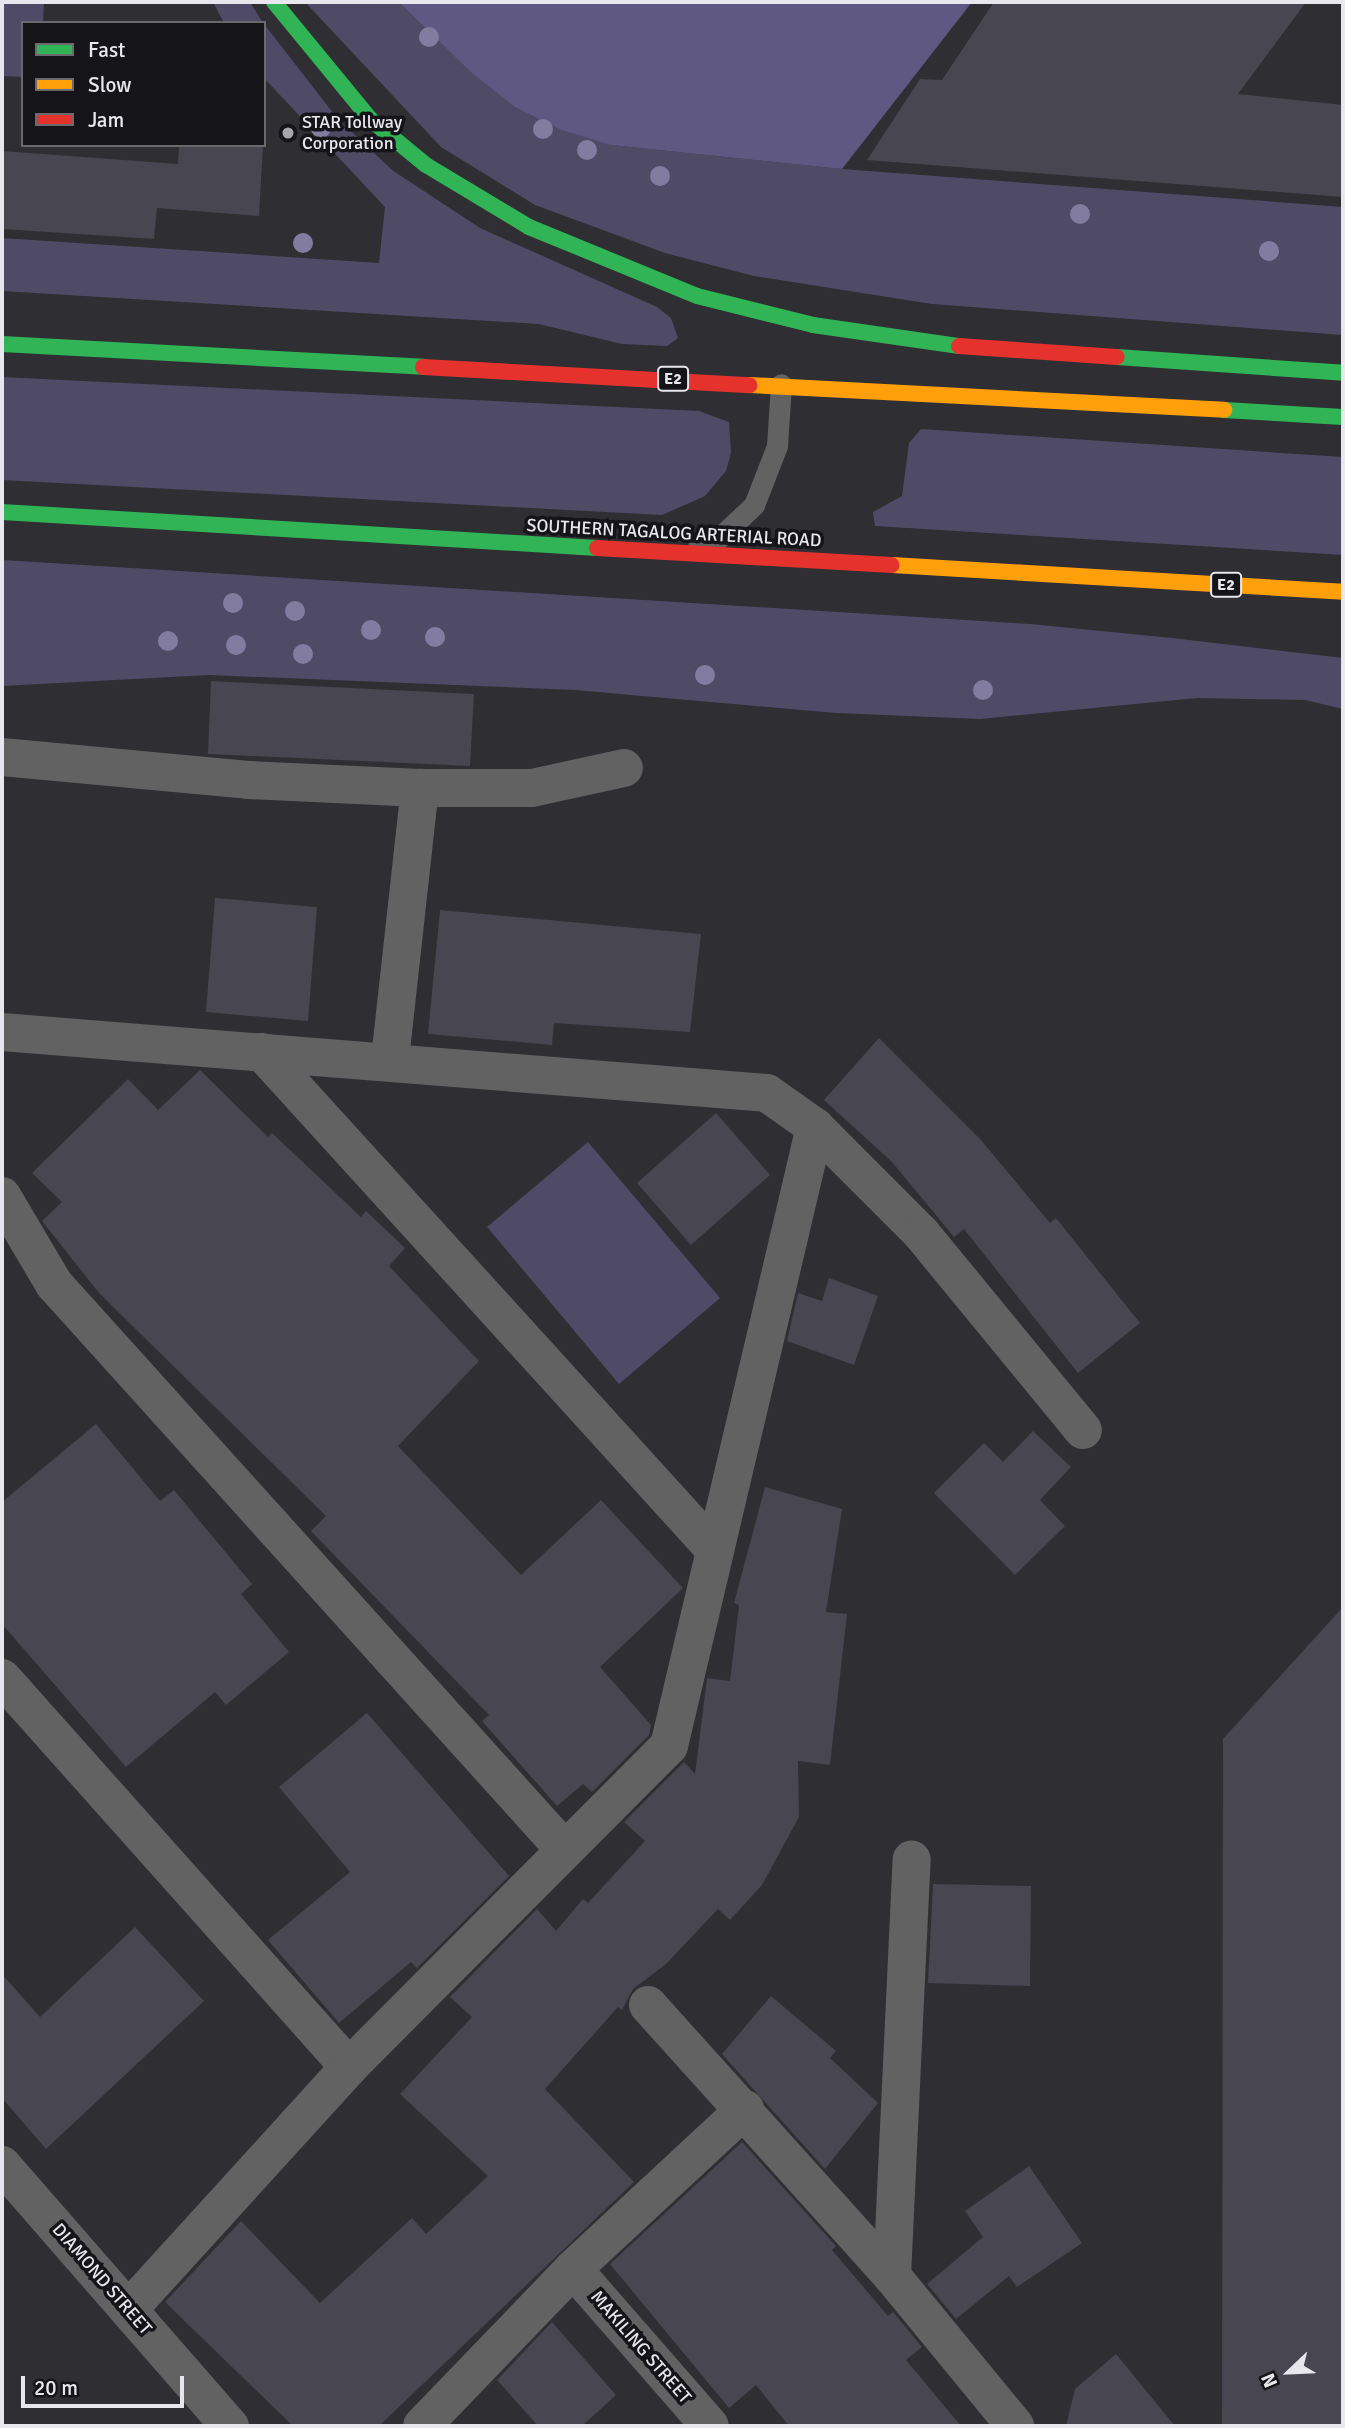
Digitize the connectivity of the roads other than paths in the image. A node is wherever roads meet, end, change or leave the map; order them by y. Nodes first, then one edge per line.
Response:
1 (274, 2) edge
2 (2, 344) edge
3 (1343, 373) edge
4 (781, 384) junction
5 (1343, 417) edge
6 (2, 512) edge
7 (685, 553) junction
8 (1343, 592) edge
9 (2, 757) edge
10 (624, 768) dead end
11 (420, 788) junction
12 (2, 1032) edge
13 (262, 1052) junction
14 (390, 1059) junction
15 (815, 1126) junction
16 (2, 1196) edge
17 (1083, 1430) dead end
18 (713, 1548) junction
19 (2, 1678) edge
20 (564, 1849) junction
21 (912, 1859) dead end
22 (648, 2004) dead end
23 (348, 2067) junction
24 (745, 2109) junction
25 (2, 2165) edge
26 (573, 2269) junction
27 (892, 2276) junction
28 (129, 2309) junction
29 (230, 2426) edge
30 (422, 2426) edge
31 (710, 2426) edge
32 (1016, 2426) edge

1 - 3 highway
2 - 4 highway, E2
4 - 5 highway, E2
4 - 7 lane
6 - 7 highway, SOUTHERN TAGALOG ARTERIAL ROAD / E2
7 - 8 highway, SOUTHERN TAGALOG ARTERIAL ROAD / E2
9 - 11 street
10 - 11 street
11 - 14 street
12 - 13 street
13 - 14 street
13 - 18 street
14 - 15 street
15 - 17 street
15 - 18 street
16 - 20 street
18 - 20 street
19 - 23 street
20 - 23 street
21 - 27 street
22 - 24 street
23 - 28 street
24 - 26 street
24 - 27 street
25 - 28 street, DIAMOND STREET
26 - 30 street
26 - 31 street, MAKILING STREET
27 - 32 street
28 - 29 street, DIAMOND STREET

